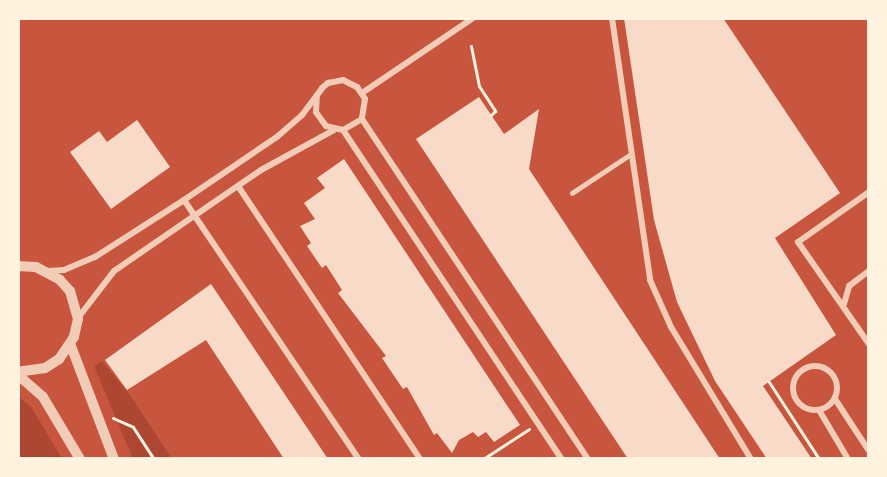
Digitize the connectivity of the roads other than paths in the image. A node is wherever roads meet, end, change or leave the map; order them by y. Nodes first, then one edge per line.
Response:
1 (473, 18) edge
2 (612, 18) edge
3 (362, 93) junction
4 (317, 95) junction
5 (362, 119) junction
6 (334, 130) junction
7 (343, 130) junction
8 (631, 154) junction
9 (238, 186) junction
10 (869, 192) edge
11 (572, 193) dead end
12 (184, 200) junction
13 (194, 215) junction
14 (20, 264) edge
15 (869, 271) edge
16 (48, 272) junction
17 (844, 305) junction
18 (78, 319) junction
19 (869, 344) edge
20 (70, 346) junction
21 (18, 373) edge
22 (835, 399) junction
23 (819, 410) junction
24 (869, 451) edge
25 (80, 459) edge
26 (114, 459) edge
27 (359, 459) edge
28 (420, 459) edge
29 (562, 459) edge
30 (588, 459) edge
31 (751, 459) edge
32 (848, 459) edge

1 - 3 street
2 - 8 street
3 - 4 street
3 - 5 street
4 - 6 street
4 - 12 street
5 - 7 street
5 - 30 street
6 - 7 street
6 - 9 street
7 - 29 street
8 - 11 lane
8 - 31 street
9 - 13 street
9 - 28 street
10 - 17 street
12 - 13 street
12 - 16 street
13 - 18 street
13 - 27 street
14 - 16 street
15 - 17 street
16 - 18 street
17 - 19 street
18 - 20 street
20 - 21 street
20 - 26 street
21 - 25 street
22 - 23 street
22 - 23 street
22 - 24 street
23 - 32 street

